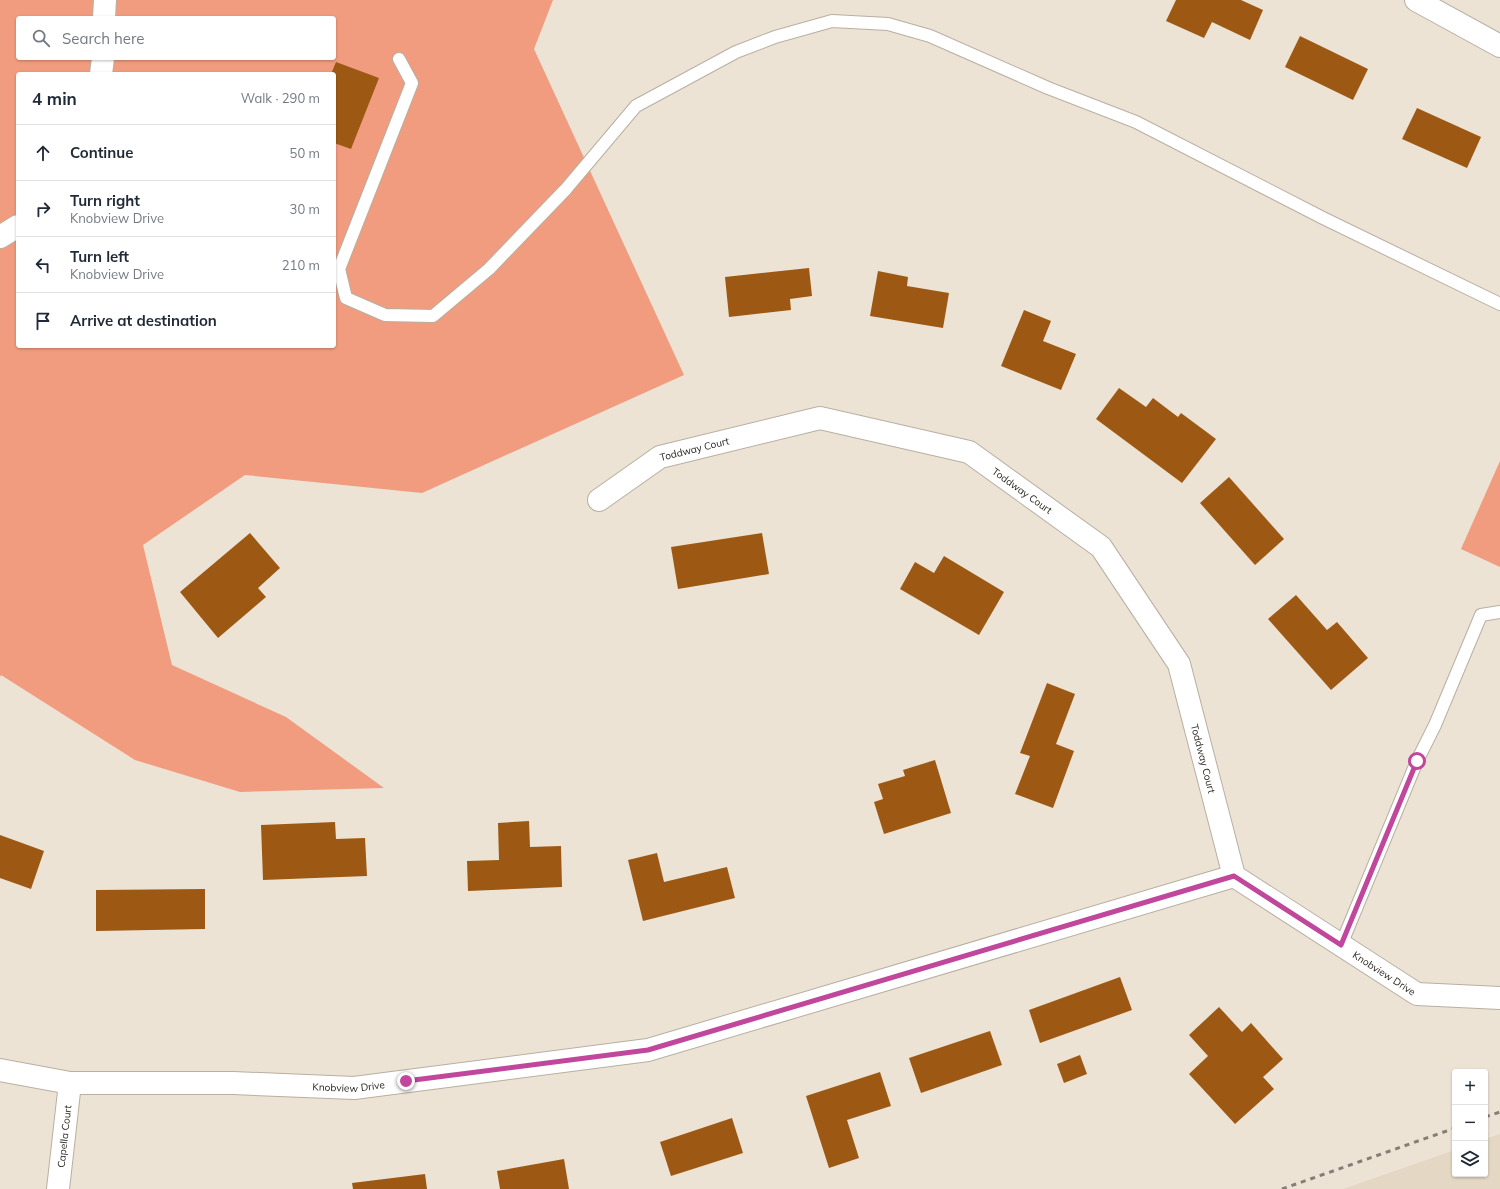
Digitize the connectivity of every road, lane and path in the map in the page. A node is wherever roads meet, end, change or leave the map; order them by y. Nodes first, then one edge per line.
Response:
1 (105, 0) edge
2 (1416, 0) edge
3 (104, 16) edge
4 (1500, 46) edge
5 (399, 59) dead end
6 (103, 60) edge
7 (101, 72) edge
8 (16, 227) edge
9 (0, 237) edge
10 (1500, 304) edge
11 (599, 500) dead end
12 (1500, 612) edge
13 (1234, 876) junction
14 (1341, 945) junction
15 (1500, 998) edge
16 (0, 1070) edge
17 (70, 1083) junction
18 (58, 1189) edge

1 - 3 street
2 - 4 street
5 - 10 lane
6 - 7 street
8 - 9 street
11 - 13 street, Toddway Court
12 - 14 lane
13 - 14 street, Knobview Drive
13 - 17 street, Knobview Drive
14 - 15 street, Knobview Drive
16 - 17 street, Knobview Drive
17 - 18 street, Capella Court

